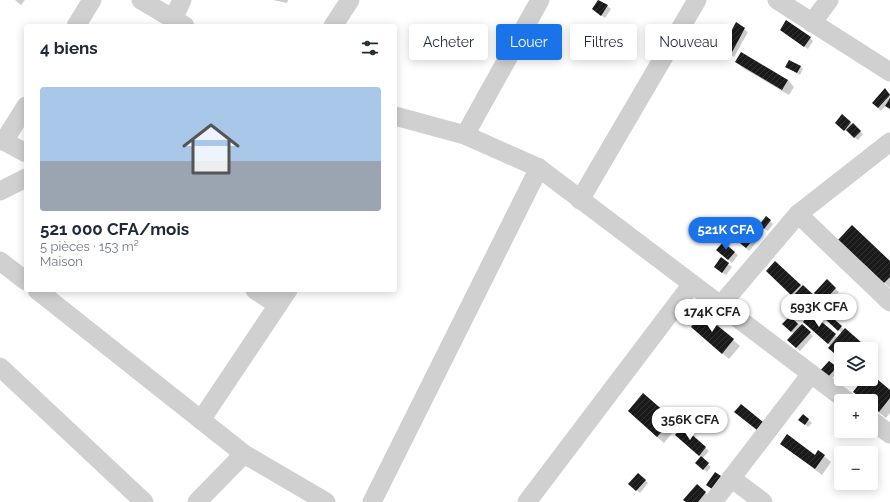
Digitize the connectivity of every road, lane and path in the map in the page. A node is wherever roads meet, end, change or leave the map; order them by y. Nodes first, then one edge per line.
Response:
1 (92, 0) edge
2 (141, 0) edge
3 (182, 0) edge
4 (350, 0) edge
5 (540, 0) edge
6 (697, 0) edge
7 (777, 0) edge
8 (829, 0) edge
9 (179, 22) edge
10 (812, 23) junction
11 (77, 24) edge
12 (334, 24) edge
13 (890, 72) edge
14 (24, 109) edge
15 (398, 122) edge
16 (465, 135) junction
17 (2, 140) edge
18 (890, 142) edge
19 (24, 152) edge
20 (538, 168) junction
21 (24, 179) edge
22 (0, 191) edge
23 (580, 200) junction
24 (798, 214) junction
25 (0, 261) edge
26 (24, 279) edge
27 (692, 284) junction
28 (40, 292) edge
29 (263, 292) edge
30 (283, 297) edge
31 (890, 302) edge
32 (720, 306) junction
33 (0, 367) edge
34 (811, 374) junction
35 (837, 394) edge
36 (201, 420) junction
37 (878, 425) edge
38 (890, 434) edge
39 (244, 454) junction
40 (731, 478) junction
41 (144, 502) edge
42 (197, 502) edge
43 (325, 502) edge
44 (372, 502) edge
45 (527, 502) edge
46 (714, 502) edge
47 (763, 502) edge

1 - 11 street
2 - 9 street
3 - 9 street
4 - 12 street
5 - 16 street
6 - 23 street
7 - 10 street
8 - 10 street
10 - 13 street
14 - 17 street
15 - 16 street
16 - 20 street
17 - 19 street
18 - 24 street
20 - 23 street
20 - 44 street
21 - 22 street
23 - 27 street
24 - 31 street
24 - 32 street
25 - 26 street
27 - 32 street
27 - 45 street
28 - 36 street
29 - 30 street
30 - 36 street
32 - 34 street
33 - 41 street
34 - 35 street
34 - 40 street
36 - 39 street
37 - 38 street
39 - 42 street
39 - 43 street
40 - 46 street
40 - 47 street

